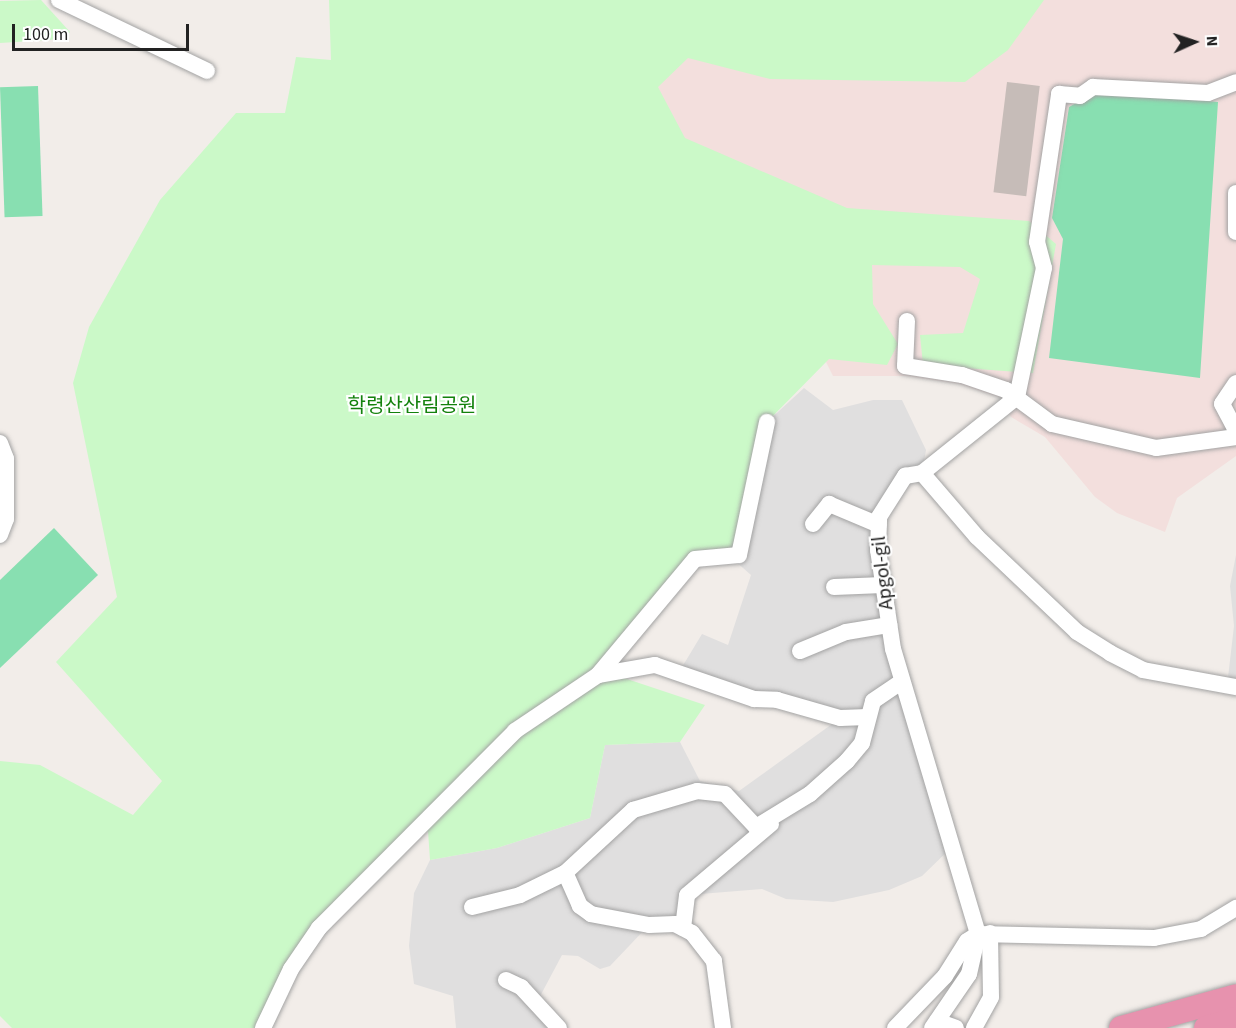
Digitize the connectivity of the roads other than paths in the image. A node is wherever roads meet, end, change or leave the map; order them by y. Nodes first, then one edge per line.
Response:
1 (59, 0) edge
2 (207, 71) dead end
3 (1236, 82) edge
4 (1236, 193) edge
5 (1236, 232) edge
6 (907, 321) dead end
7 (1236, 383) edge
8 (1017, 397) junction
9 (766, 422) dead end
10 (1236, 430) edge
11 (1236, 437) edge
12 (0, 444) edge
13 (922, 473) junction
14 (813, 524) dead end
15 (879, 525) junction
16 (0, 535) edge
17 (883, 585) junction
18 (834, 587) dead end
19 (889, 625) junction
20 (801, 651) dead end
21 (598, 675) junction
22 (901, 682) junction
23 (1236, 687) edge
24 (868, 717) junction
25 (790, 808) junction
26 (565, 873) junction
27 (472, 907) dead end
28 (1236, 908) edge
29 (683, 928) junction
30 (984, 934) junction
31 (506, 980) dead end
32 (1236, 996) edge
33 (1236, 1019) edge
34 (934, 1024) edge
35 (263, 1028) edge
36 (559, 1028) edge
37 (723, 1028) edge
38 (896, 1028) edge
39 (956, 1028) edge
40 (974, 1028) edge
41 (1121, 1028) edge
42 (1206, 1028) edge

1 - 2 street
3 - 8 street
4 - 5 street
6 - 8 street
7 - 10 street
8 - 11 street
8 - 13 street
9 - 21 street
12 - 16 street
13 - 15 street, Apgol-gil
13 - 23 street
14 - 15 street
15 - 17 street, Apgol-gil
17 - 18 street
17 - 19 street, Apgol-gil
19 - 20 street
19 - 22 street, Apgol-gil
21 - 24 street
21 - 35 street
22 - 24 street
22 - 30 street, Apgol-gil
24 - 25 street
25 - 26 street
25 - 29 street
26 - 27 street
26 - 29 street
28 - 30 street
29 - 37 street
30 - 34 street, Apgol-gil
30 - 38 street
30 - 40 street
31 - 36 street
32 - 41 highway
33 - 42 highway
34 - 39 street

